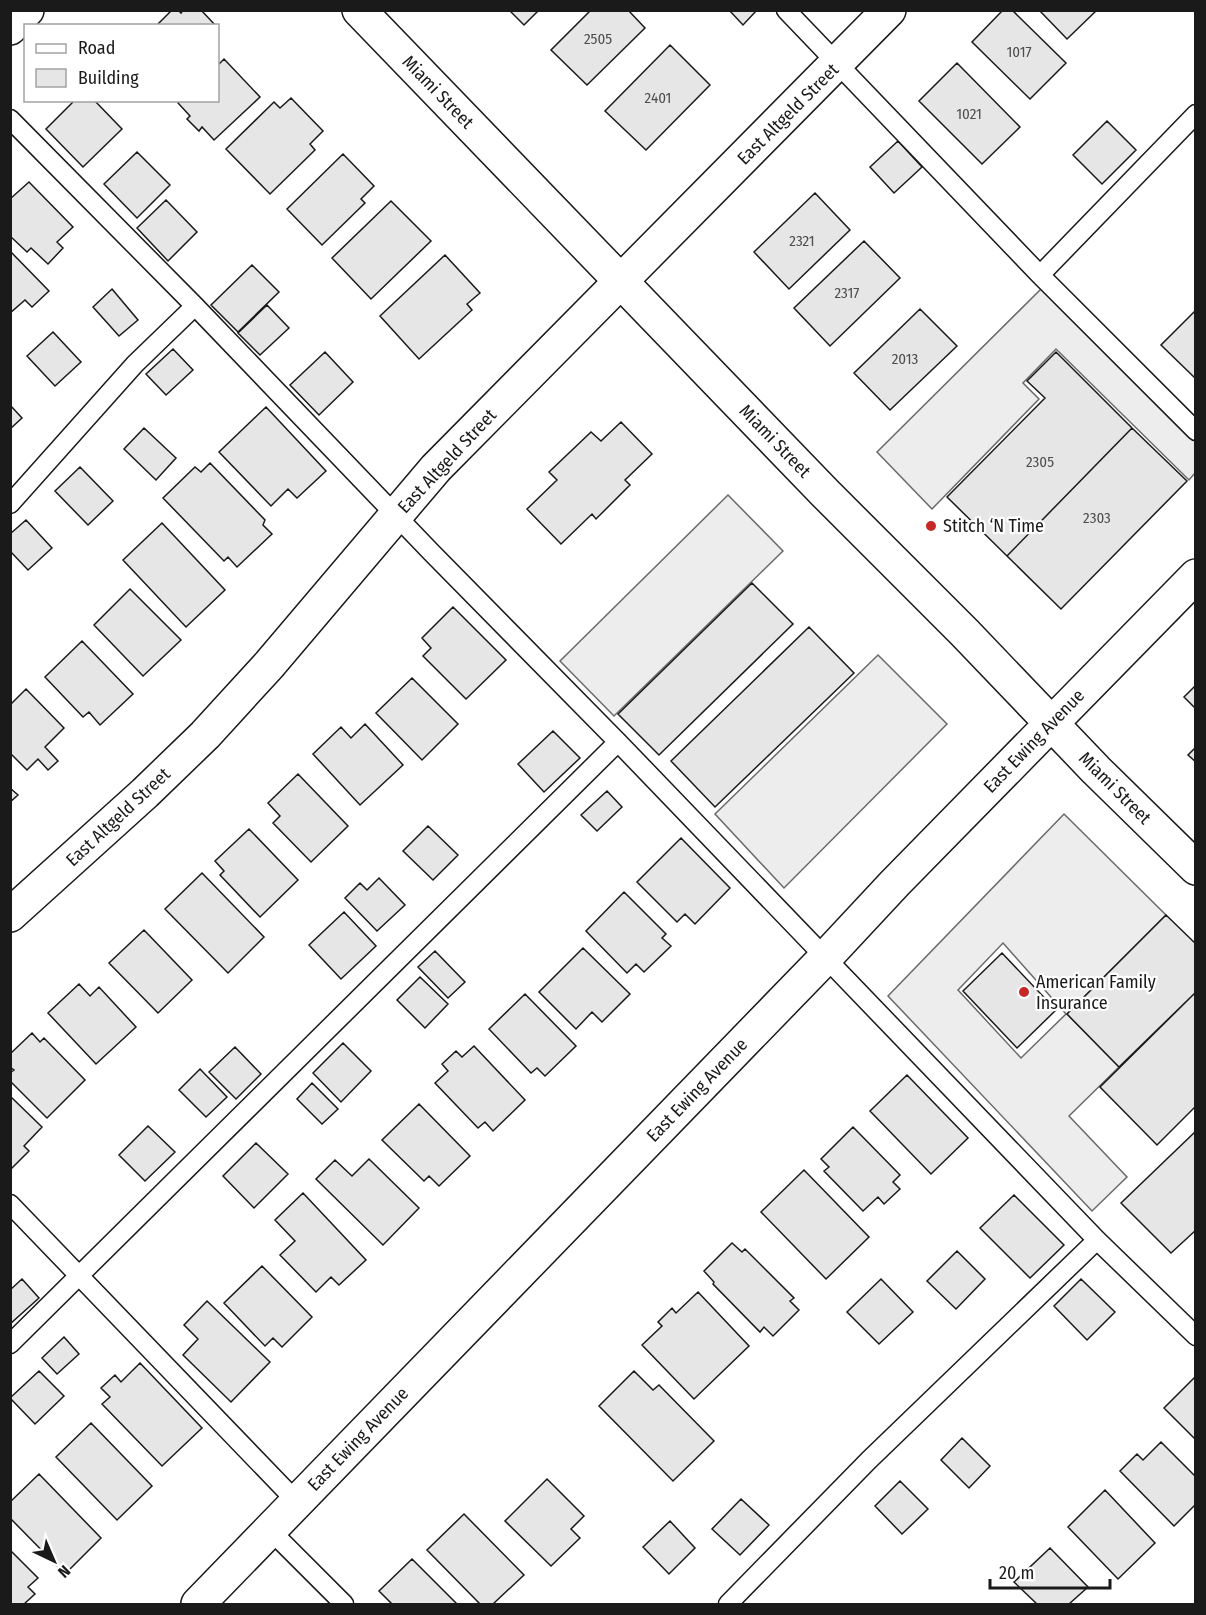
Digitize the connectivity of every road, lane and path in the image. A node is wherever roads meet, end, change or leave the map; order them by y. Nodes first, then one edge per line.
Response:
1 (27, 10) edge
2 (359, 10) edge
3 (786, 10) edge
4 (889, 10) edge
5 (10, 28) edge
6 (838, 63) junction
7 (1196, 114) edge
8 (10, 119) edge
9 (1040, 274) junction
10 (622, 282) junction
11 (195, 306) junction
12 (1196, 432) edge
13 (10, 504) edge
14 (396, 515) junction
15 (1196, 576) edge
16 (1051, 724) junction
17 (618, 742) junction
18 (1196, 868) edge
19 (10, 915) edge
20 (826, 957) junction
21 (10, 1204) edge
22 (1096, 1240) junction
23 (80, 1274) junction
24 (1196, 1336) edge
25 (10, 1344) edge
26 (297, 1502) junction
27 (270, 1530) junction
28 (198, 1605) edge
29 (344, 1605) edge
30 (728, 1605) edge

1 - 5 street
2 - 10 street, Miami Street
3 - 6 lane
4 - 6 street, East Altgeld Street
6 - 9 lane
6 - 10 street, East Altgeld Street
7 - 9 lane
8 - 11 lane
9 - 12 lane
10 - 14 street, East Altgeld Street
10 - 16 street, Miami Street
11 - 13 lane
11 - 14 lane
14 - 17 lane
14 - 19 street, East Altgeld Street
15 - 16 street, East Ewing Avenue
16 - 18 street, Miami Street
16 - 20 street, East Ewing Avenue
17 - 20 lane
17 - 23 lane
20 - 22 lane
20 - 26 street, East Ewing Avenue
21 - 23 lane
22 - 24 lane
22 - 30 lane
23 - 25 lane
23 - 26 lane
26 - 27 street, East Ewing Avenue
27 - 28 street, East Ewing Avenue
27 - 29 lane

